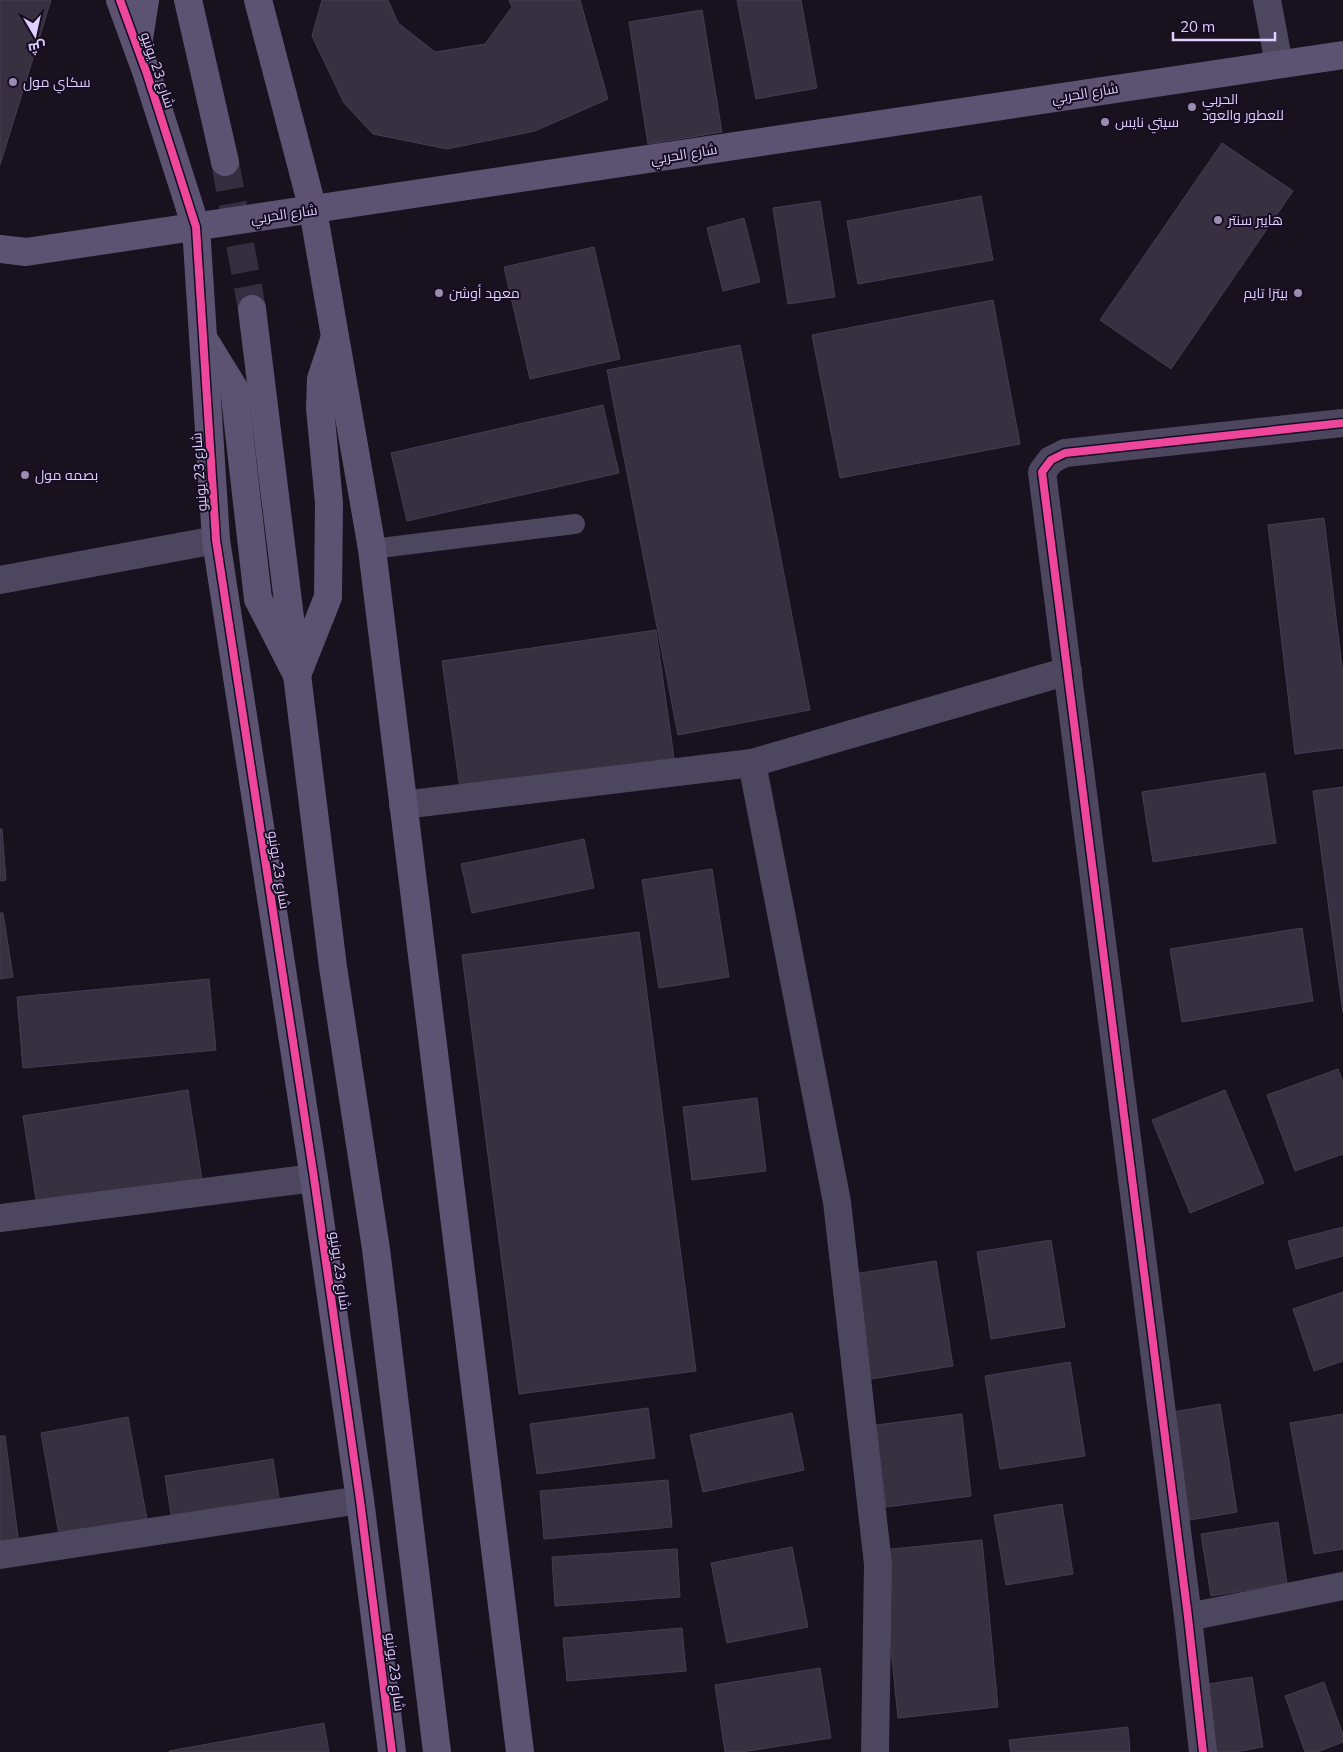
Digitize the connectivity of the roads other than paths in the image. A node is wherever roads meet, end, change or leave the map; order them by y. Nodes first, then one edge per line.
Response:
1 (120, 0) edge
2 (145, 0) edge
3 (188, 0) edge
4 (1267, 0) edge
5 (257, 2) edge
6 (138, 47) junction
7 (1343, 55) edge
8 (1279, 64) junction
9 (225, 162) tunnel mouth
10 (314, 210) junction
11 (196, 227) junction
12 (13, 250) edge
13 (0, 267) edge
14 (252, 309) tunnel mouth
15 (336, 336) junction
16 (203, 338) junction
17 (1343, 422) edge
18 (574, 524) dead end
19 (216, 540) junction
20 (372, 549) junction
21 (0, 580) edge
22 (1068, 671) junction
23 (297, 675) junction
24 (752, 763) junction
25 (403, 805) junction
26 (314, 1178) junction
27 (0, 1218) edge
28 (360, 1500) junction
29 (0, 1555) edge
30 (1343, 1586) edge
31 (1188, 1617) junction
32 (392, 1752) edge
33 (437, 1752) edge
34 (520, 1752) edge
35 (876, 1752) edge
36 (1203, 1752) edge

1 - 6 street, شارع 23 يونيو
2 - 6 street
3 - 9 street
4 - 8 street
5 - 10 street
6 - 11 street, شارع 23 يونيو
7 - 8 street, شارع الحربي
8 - 10 street, شارع الحربي
10 - 11 street, شارع الحربي
10 - 15 street
11 - 12 street, شارع الحربي
11 - 16 street, شارع 23 يونيو
12 - 13 street, شارع الحربي
14 - 23 street
15 - 20 street
15 - 23 street
16 - 19 street, شارع 23 يونيو
16 - 23 street
17 - 22 street
18 - 20 lane
19 - 21 street
19 - 26 street, شارع 23 يونيو
20 - 25 street
22 - 24 street
22 - 31 street
23 - 33 street
24 - 25 street
24 - 35 street
25 - 34 street
26 - 27 street
26 - 28 street, شارع 23 يونيو
28 - 29 street
28 - 32 street, شارع 23 يونيو
30 - 31 street
31 - 36 street

